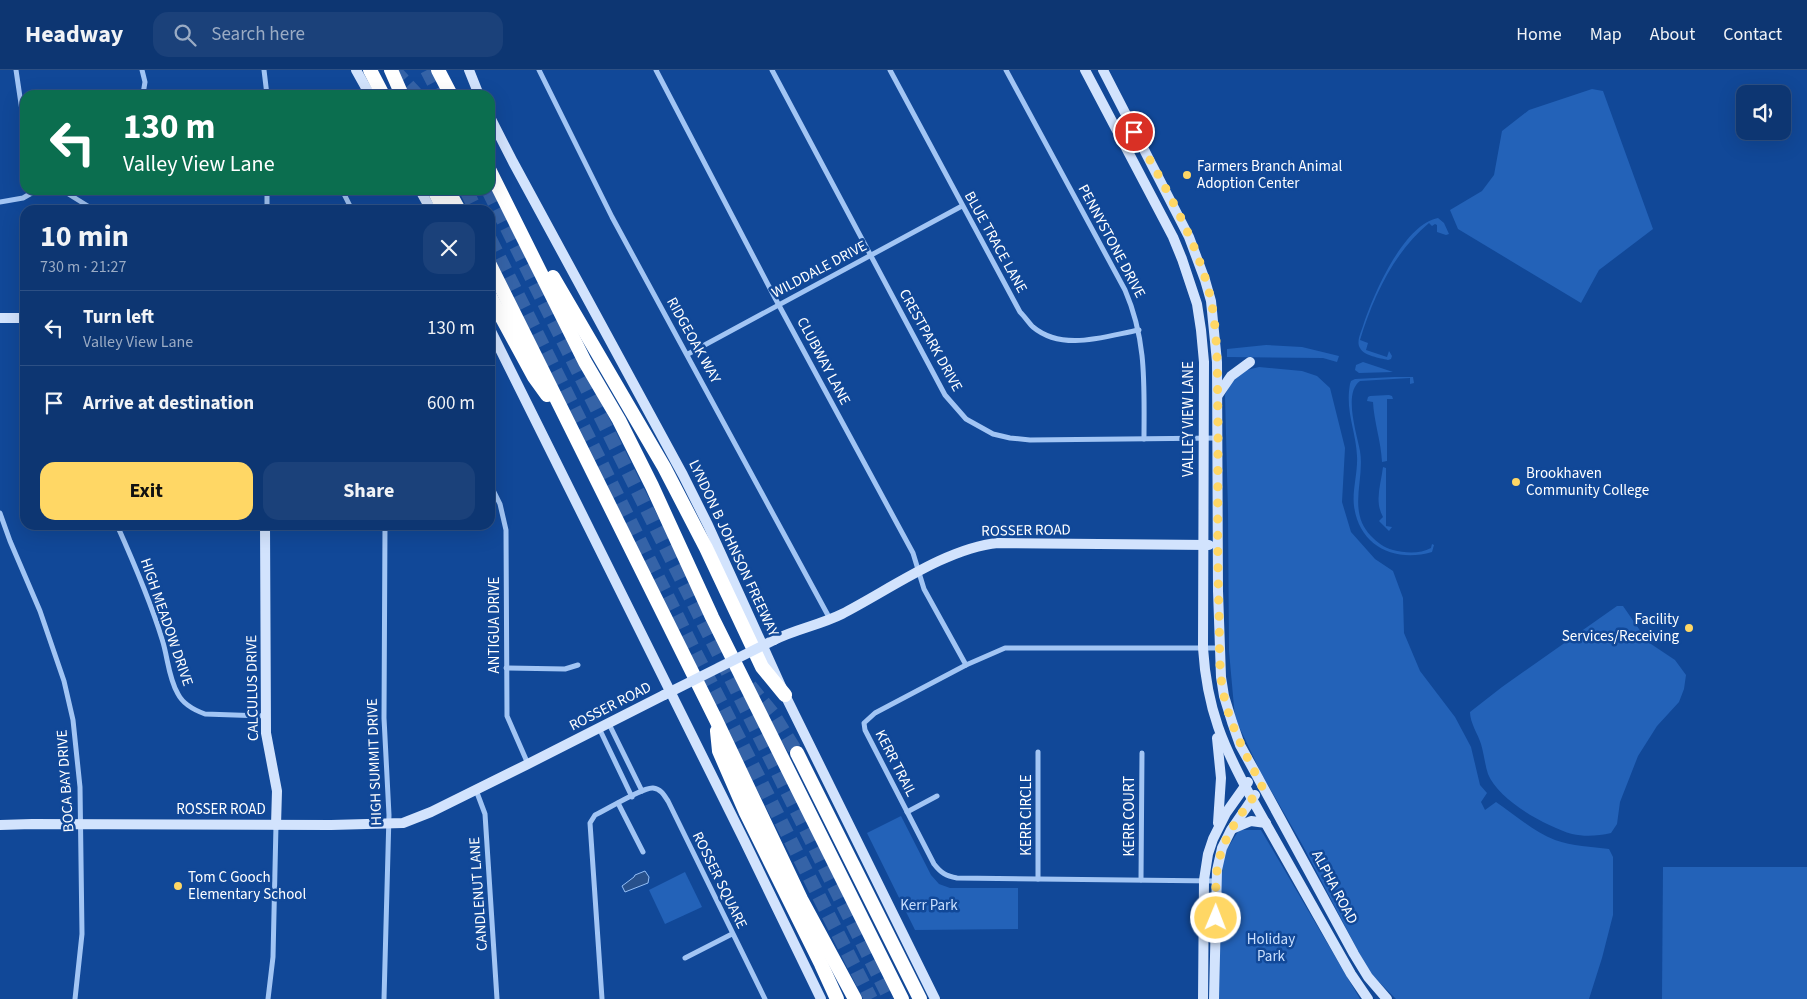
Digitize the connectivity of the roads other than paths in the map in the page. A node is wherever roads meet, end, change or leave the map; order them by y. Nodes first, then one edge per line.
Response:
1 (16, 70) edge
2 (142, 70) edge
3 (264, 70) edge
4 (356, 70) edge
5 (370, 70) edge
6 (391, 70) edge
7 (438, 70) edge
8 (469, 70) edge
9 (539, 70) edge
10 (656, 70) edge
11 (772, 70) edge
12 (890, 70) edge
13 (1006, 70) edge
14 (1085, 70) edge
15 (1103, 70) edge
16 (144, 90) edge
17 (266, 90) edge
18 (367, 90) edge
19 (380, 90) edge
20 (400, 90) edge
21 (448, 90) edge
22 (477, 90) edge
23 (20, 97) edge
24 (495, 127) edge
25 (1144, 149) junction
26 (1130, 155) junction
27 (495, 181) edge
28 (28, 195) edge
29 (69, 195) edge
30 (0, 202) edge
31 (86, 205) edge
32 (962, 206) junction
33 (870, 256) junction
34 (536, 261) junction
35 (495, 275) edge
36 (495, 305) edge
37 (779, 305) junction
38 (0, 318) edge
39 (20, 318) edge
40 (1139, 330) junction
41 (495, 339) edge
42 (688, 354) junction
43 (1250, 362) dead end
44 (1218, 396) junction
45 (571, 428) junction
46 (1218, 438) junction
47 (1144, 439) junction
48 (1203, 439) junction
49 (495, 494) edge
50 (0, 513) edge
51 (120, 530) edge
52 (265, 530) edge
53 (385, 530) edge
54 (1203, 545) junction
55 (1218, 545) junction
56 (919, 572) junction
57 (830, 619) junction
58 (1203, 648) junction
59 (1220, 648) junction
60 (578, 665) dead end
61 (966, 665) junction
62 (506, 668) junction
63 (785, 695) junction
64 (266, 716) junction
65 (716, 720) junction
66 (1215, 720) junction
67 (604, 726) junction
68 (1038, 752) dead end
69 (1142, 752) dead end
70 (797, 753) tunnel mouth
71 (528, 764) junction
72 (1256, 774) junction
73 (1245, 786) junction
74 (1262, 786) junction
75 (476, 790) junction
76 (642, 791) junction
77 (632, 796) junction
78 (937, 796) dead end
79 (1252, 799) junction
80 (618, 803) junction
81 (907, 812) junction
82 (1266, 823) junction
83 (81, 824) junction
84 (276, 824) junction
85 (389, 824) junction
86 (0, 826) edge
87 (1231, 830) junction
88 (1216, 833) junction
89 (643, 852) dead end
90 (1038, 879) junction
91 (1142, 880) junction
92 (1204, 880) junction
93 (1216, 881) junction
94 (732, 934) junction
95 (685, 958) dead end
96 (75, 999) edge
97 (268, 999) edge
98 (384, 999) edge
99 (497, 999) edge
100 (602, 999) edge
101 (765, 999) edge
102 (821, 999) edge
103 (837, 999) edge
104 (855, 999) edge
105 (902, 999) edge
106 (920, 999) edge
107 (935, 999) edge
108 (1203, 999) edge
109 (1214, 999) edge
110 (1368, 999) edge
111 (1386, 999) edge

1 - 23 street
2 - 16 street
3 - 17 street
4 - 18 main road
5 - 19 highway
6 - 20 highway
7 - 21 highway
8 - 22 main road
9 - 42 street, RIDGEOAK WAY
10 - 37 street, CLUBWAY LANE
11 - 33 street, CRESTPARK DRIVE
12 - 32 street, BLUE TRACE LANE
13 - 40 street, PENNYSTONE DRIVE
14 - 26 main road, VALLEY VIEW LANE
15 - 25 main road, VALLEY VIEW LANE
24 - 63 main road, LYNDON B JOHNSON FREEWAY
25 - 26 main road
25 - 44 main road, VALLEY VIEW LANE
26 - 48 main road, VALLEY VIEW LANE
27 - 34 highway
28 - 30 street
29 - 31 street
32 - 33 street, WILDDALE DRIVE
32 - 40 street, BLUE TRACE LANE
33 - 37 street, WILDDALE DRIVE
33 - 47 street, CRESTPARK DRIVE
34 - 63 highway
34 - 105 highway
35 - 45 highway
36 - 45 highway
37 - 42 street, WILDDALE DRIVE
37 - 56 street, CLUBWAY LANE
38 - 39 main road
40 - 47 street, PENNYSTONE DRIVE
41 - 102 main road
42 - 57 street, RIDGEOAK WAY
43 - 44 main road
44 - 46 main road, VALLEY VIEW LANE
45 - 65 highway
46 - 48 street, CRESTPARK DRIVE
46 - 55 main road, VALLEY VIEW LANE
47 - 48 street, CRESTPARK DRIVE
48 - 54 main road, VALLEY VIEW LANE
49 - 62 street, ANTIGUA DRIVE
50 - 83 street, BOCA BAY DRIVE
51 - 64 street, HIGH MEADOW DRIVE
52 - 64 main road, CALCULUS DRIVE
53 - 85 street, HIGH SUMMIT DRIVE
54 - 55 main road, ROSSER ROAD
54 - 56 main road, ROSSER ROAD
54 - 58 main road, VALLEY VIEW LANE
55 - 59 main road, VALLEY VIEW LANE
56 - 57 main road, ROSSER ROAD
56 - 61 street, CLUBWAY LANE
57 - 67 main road, ROSSER ROAD, bridge
58 - 59 street, KERR TRAIL
58 - 61 street, KERR TRAIL
58 - 66 main road, VALLEY VIEW LANE
59 - 72 main road, VALLEY VIEW LANE
60 - 62 street
61 - 81 street, KERR TRAIL
62 - 71 street, ANTIGUA DRIVE
63 - 107 main road, LYNDON B JOHNSON FREEWAY
64 - 84 main road, CALCULUS DRIVE
65 - 103 highway
65 - 104 highway
66 - 73 main road, VALLEY VIEW LANE
66 - 88 main road
67 - 71 main road, ROSSER ROAD
67 - 76 street
67 - 77 street
68 - 90 street, KERR CIRCLE
69 - 91 street, KERR COURT
70 - 106 highway
71 - 75 main road, ROSSER ROAD
72 - 73 main road
72 - 74 main road, VALLEY VIEW LANE
73 - 79 main road, VALLEY VIEW LANE
73 - 88 main road
74 - 79 main road
74 - 111 main road, ALPHA ROAD
75 - 85 main road, ROSSER ROAD
75 - 99 street, CANDLENUT LANE
76 - 77 street
76 - 94 street, ROSSER SQUARE
77 - 80 street
78 - 81 street
79 - 82 main road, ALPHA ROAD
79 - 87 main road
80 - 89 street
80 - 100 street
81 - 90 street, KERR TRAIL
82 - 87 main road
82 - 110 main road, ALPHA ROAD
83 - 84 main road, ROSSER ROAD
83 - 86 main road, ROSSER ROAD
83 - 96 street, BOCA BAY DRIVE
84 - 85 main road, ROSSER ROAD
84 - 97 street, CALCULUS DRIVE
85 - 98 street, HIGH SUMMIT DRIVE
87 - 93 main road
88 - 92 main road
90 - 91 street, KERR TRAIL
91 - 92 street, KERR TRAIL
92 - 93 street, KERR TRAIL
92 - 108 main road
93 - 109 main road
94 - 95 street
94 - 101 street, ROSSER SQUARE

